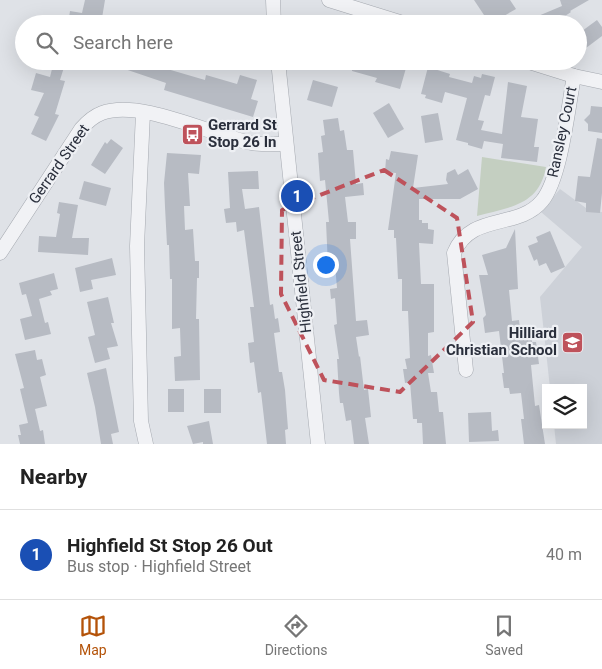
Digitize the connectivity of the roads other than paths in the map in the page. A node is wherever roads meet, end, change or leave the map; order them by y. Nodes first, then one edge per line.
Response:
1 (273, 0) edge
2 (329, 0) edge
3 (274, 15) edge
4 (377, 15) edge
5 (279, 70) edge
6 (555, 70) edge
7 (574, 76) junction
8 (602, 82) edge
9 (143, 113) junction
10 (286, 144) junction
11 (0, 253) edge
12 (466, 370) dead end
13 (146, 444) edge
14 (318, 444) edge

1 - 3 street
2 - 4 street
5 - 10 street, Highfield Street
6 - 7 street
7 - 8 street
7 - 12 street, Ransley Court
9 - 10 street, Gerrard Street
9 - 11 street, Gerrard Street
9 - 13 street
10 - 14 street, Highfield Street

